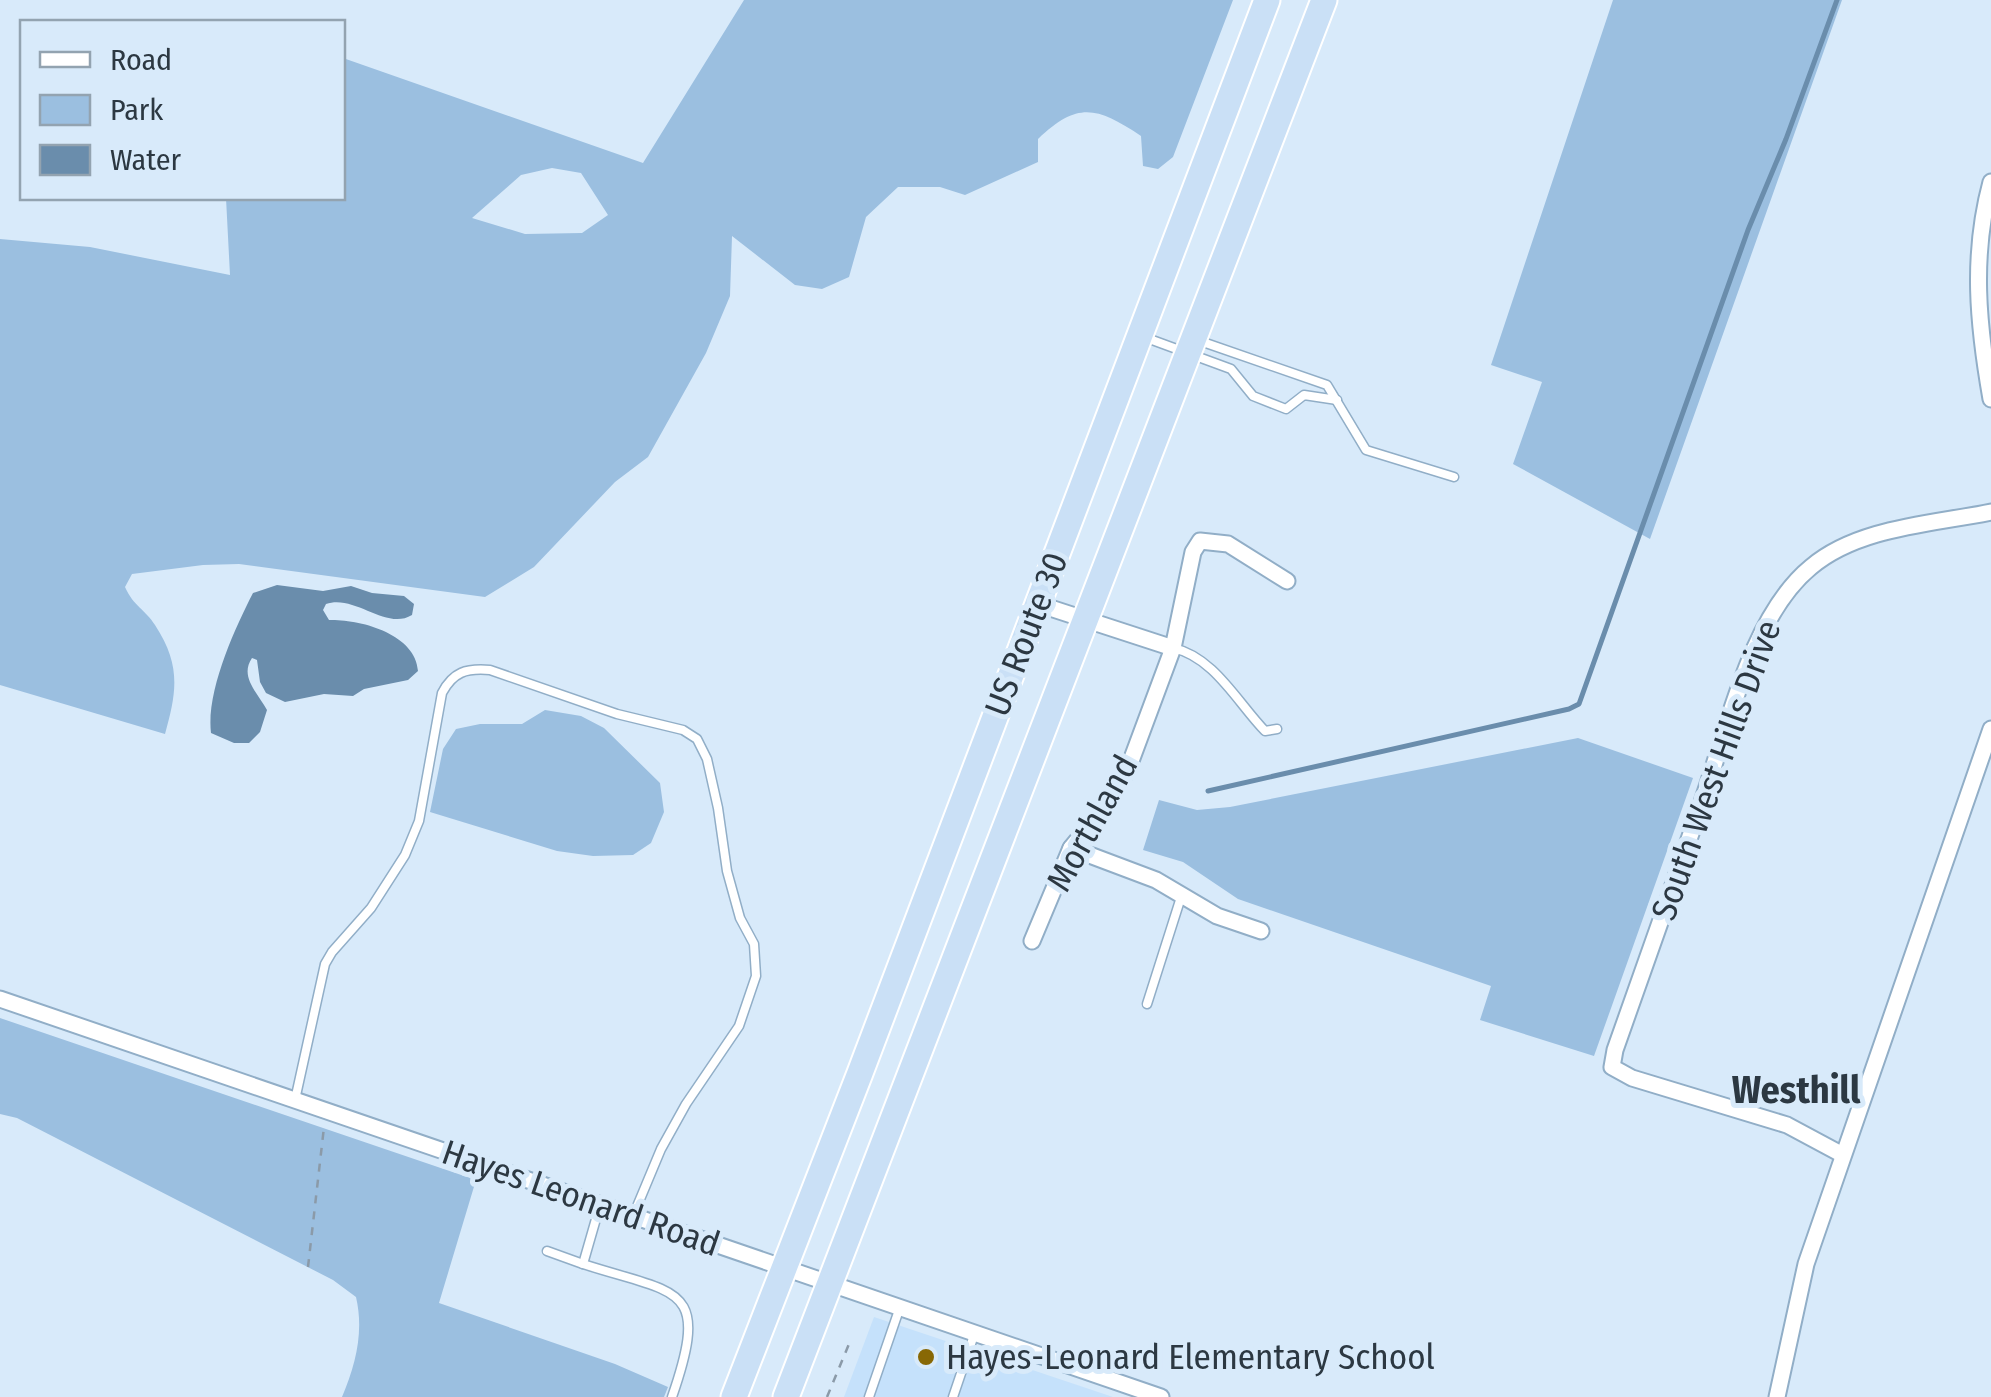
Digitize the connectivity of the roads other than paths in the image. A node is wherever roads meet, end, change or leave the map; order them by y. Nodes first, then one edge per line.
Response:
1 (1267, 0) edge
2 (1324, 0) edge
3 (1991, 182) edge
4 (1984, 320) edge
5 (1140, 335) junction
6 (1190, 346) junction
7 (1991, 399) edge
8 (1337, 400) junction
9 (1454, 477) dead end
10 (1991, 512) edge
11 (1287, 581) dead end
12 (1038, 604) junction
13 (1084, 619) junction
14 (1173, 648) junction
15 (1991, 728) edge
16 (1277, 729) dead end
17 (1072, 848) junction
18 (1182, 894) junction
19 (1261, 931) dead end
20 (1032, 941) dead end
21 (0, 999) edge
22 (1147, 1004) dead end
23 (295, 1100) junction
24 (1843, 1155) junction
25 (600, 1204) junction
26 (633, 1216) junction
27 (547, 1251) dead end
28 (583, 1264) junction
29 (785, 1268) junction
30 (830, 1283) junction
31 (900, 1308) junction
32 (974, 1333) junction
33 (672, 1397) edge
34 (734, 1397) edge
35 (786, 1397) edge
36 (869, 1397) edge
37 (954, 1397) edge
38 (1161, 1397) edge
39 (1777, 1397) edge

1 - 5 highway, US Route 30
2 - 6 highway
3 - 4 street
4 - 7 street
5 - 6 lane
5 - 12 highway, US Route 30
6 - 8 lane
6 - 8 lane
6 - 13 highway
8 - 9 lane
10 - 24 street, South West Hills Drive
11 - 14 street, Morthland
12 - 13 street
12 - 29 highway, US Route 30
13 - 14 street
13 - 30 highway
14 - 16 lane
14 - 17 street, Morthland
15 - 24 street
17 - 18 street
17 - 20 street, Morthland
18 - 19 street
18 - 22 lane
21 - 23 street, Hayes Leonard Road
23 - 25 street, Hayes Leonard Road
23 - 26 lane
24 - 39 street
25 - 26 street, Hayes Leonard Road
25 - 28 lane
26 - 29 street, Hayes Leonard Road
27 - 28 lane
28 - 33 lane
29 - 30 street, Hayes Leonard Road
29 - 34 highway, US Route 30
30 - 31 street, Hayes Leonard Road
30 - 35 highway
31 - 32 street, Hayes Leonard Road
31 - 36 lane
32 - 37 lane
32 - 38 street, Hayes Leonard Road

